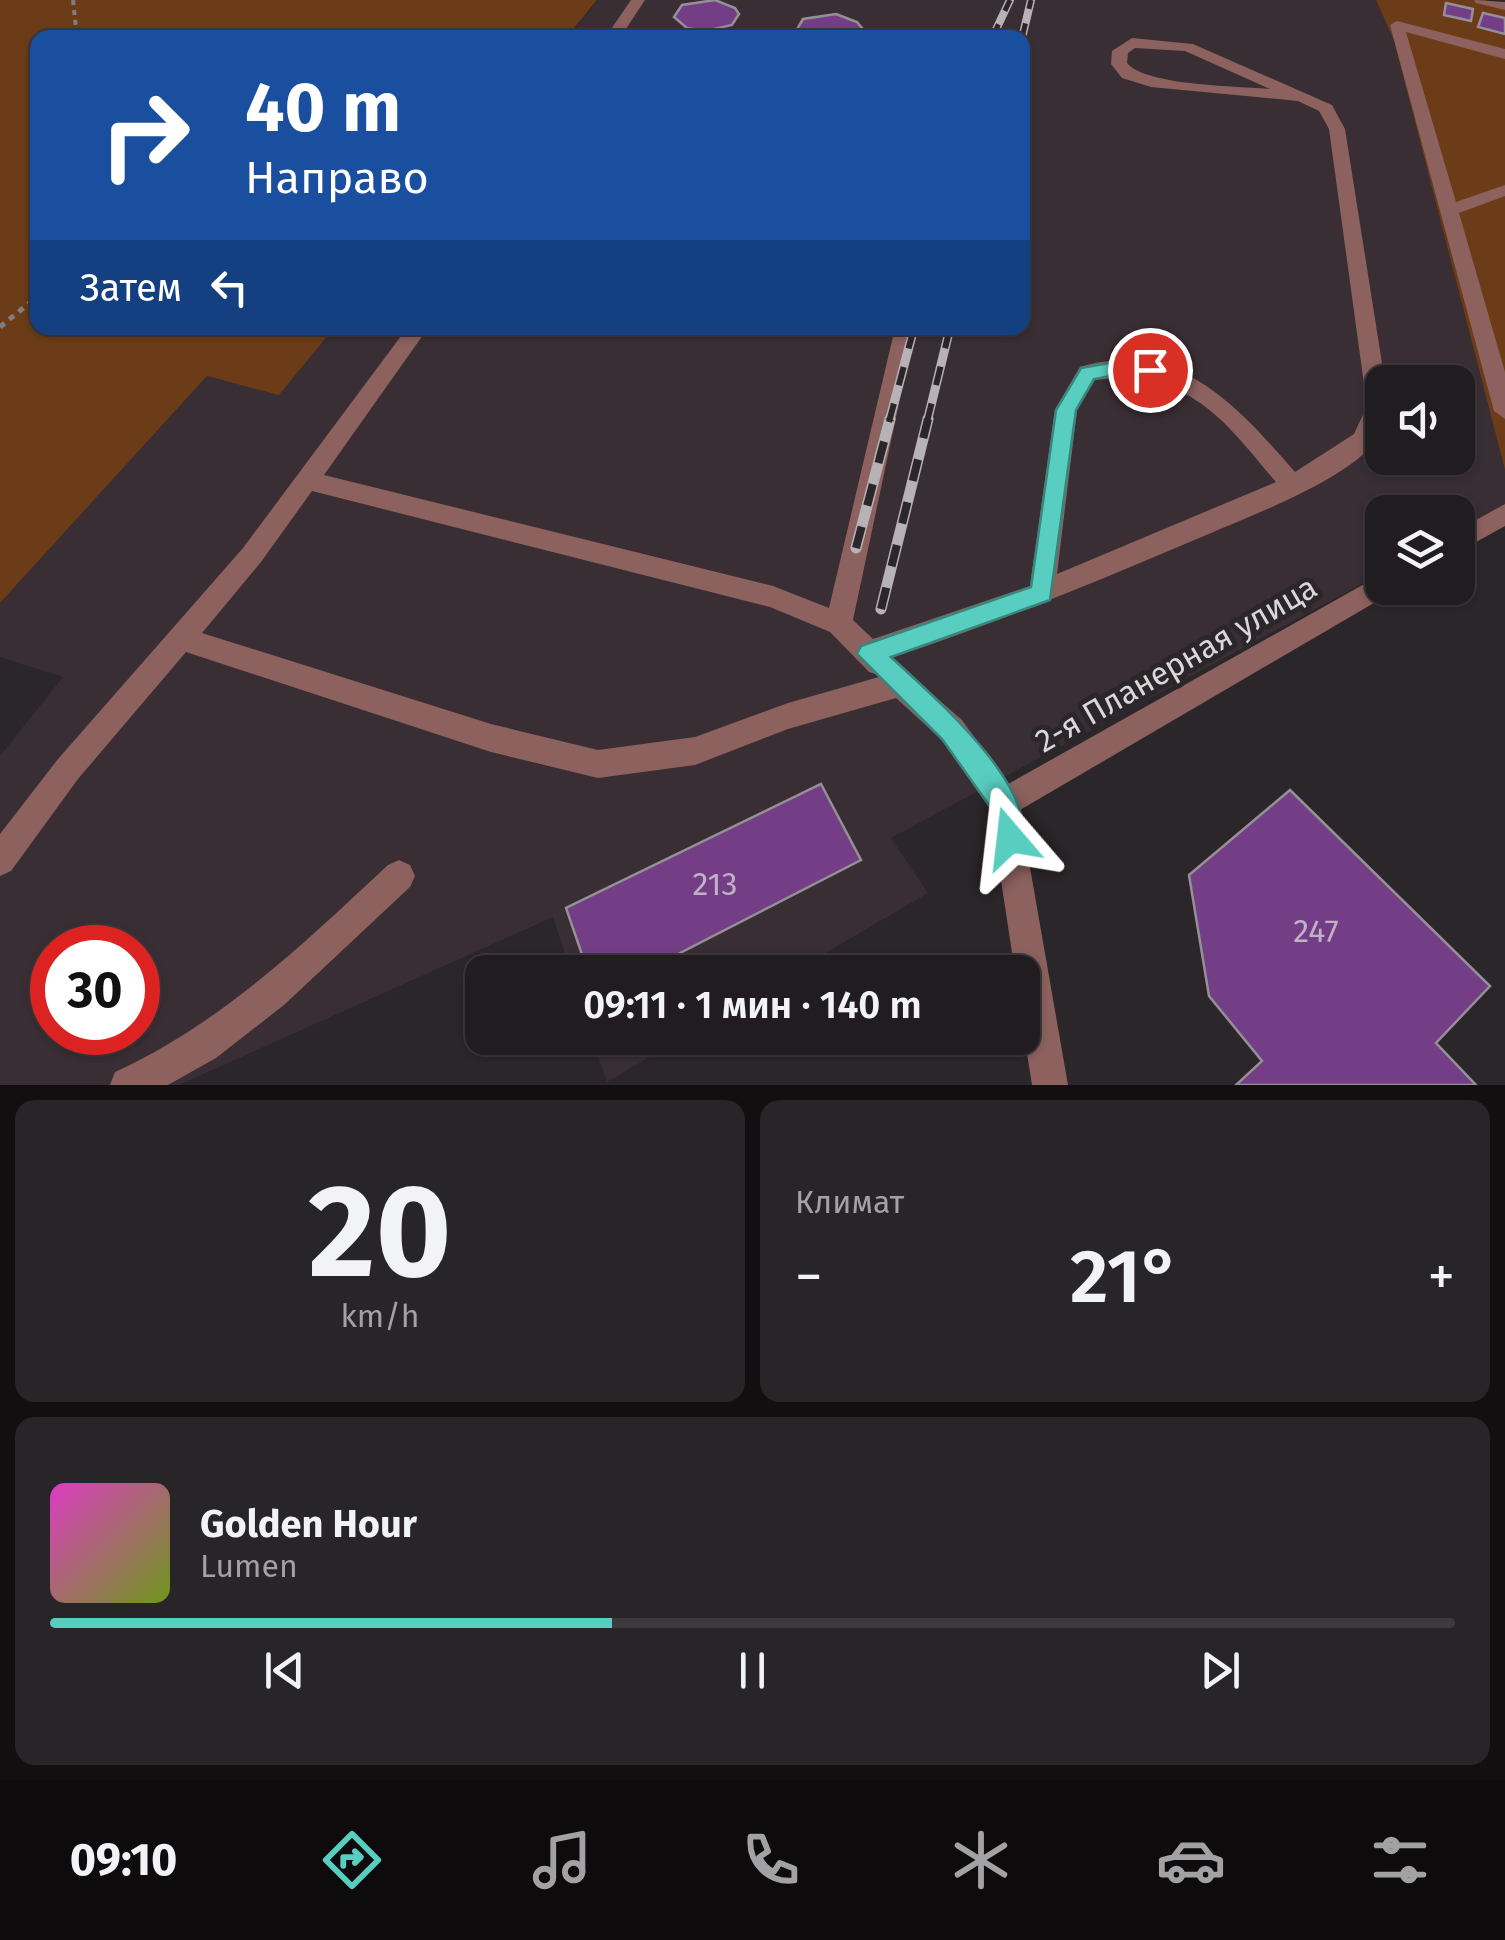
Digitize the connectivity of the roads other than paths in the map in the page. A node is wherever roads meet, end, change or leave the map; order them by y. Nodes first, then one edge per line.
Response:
1 (638, 0) edge
2 (1481, 0) edge
3 (1505, 6) edge
4 (617, 30) edge
5 (1505, 54) edge
6 (1302, 97) junction
7 (1505, 190) edge
8 (1450, 210) junction
9 (413, 335) edge
10 (903, 335) edge
11 (1505, 410) edge
12 (308, 480) junction
13 (1292, 485) junction
14 (1505, 514) edge
15 (1475, 532) edge
16 (1042, 593) junction
17 (1365, 595) edge
18 (839, 624) junction
19 (180, 638) junction
20 (869, 654) junction
21 (900, 684) junction
22 (1004, 803) junction
23 (0, 860) edge
24 (400, 876) dead end
25 (128, 1085) edge
26 (1050, 1085) edge

1 - 4 street
2 - 3 street
5 - 8 street
6 - 6 street
6 - 13 street
7 - 8 street
8 - 11 street
9 - 12 street
10 - 18 street
12 - 18 street
12 - 19 street
13 - 16 street
13 - 16 street
14 - 15 street
16 - 20 street
17 - 22 street, 2-я Планерная улица
18 - 20 street
19 - 21 street
19 - 23 street
20 - 21 street
21 - 22 street
22 - 26 street
24 - 25 street

